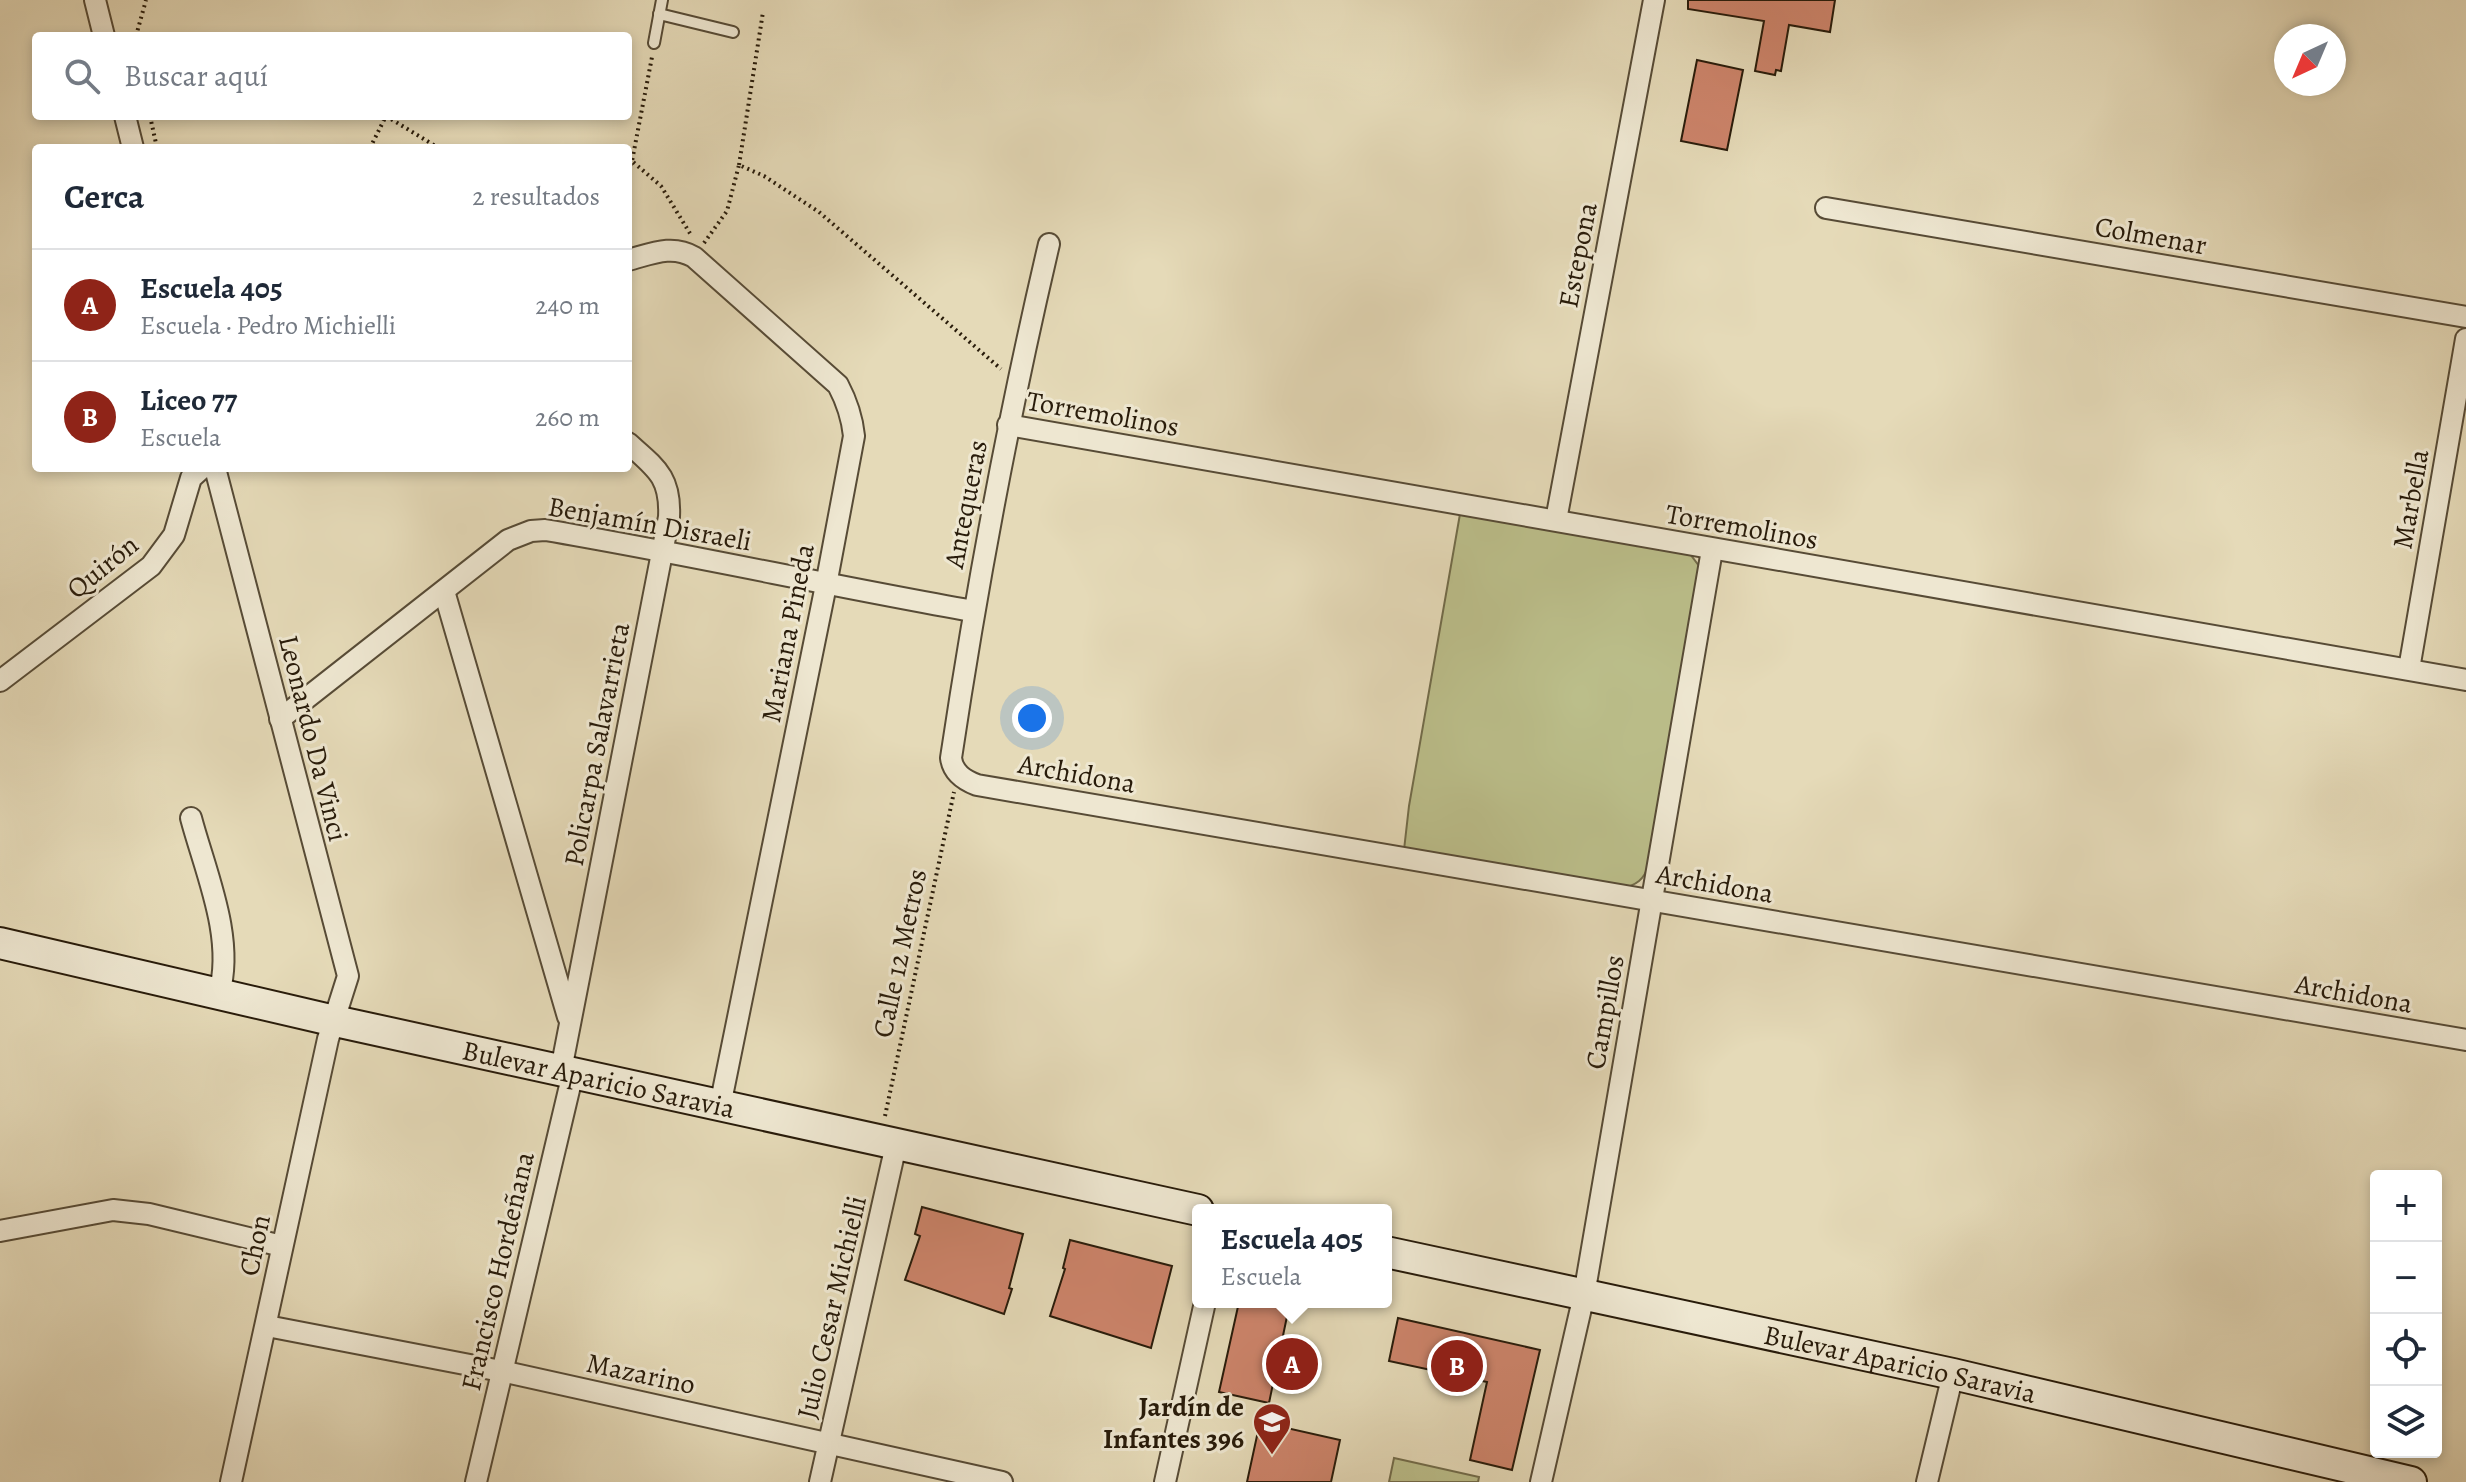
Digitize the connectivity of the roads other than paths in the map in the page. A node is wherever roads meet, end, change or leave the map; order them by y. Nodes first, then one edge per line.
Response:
1 (95, 0) edge
2 (662, 0) edge
3 (1654, 0) edge
4 (659, 14) junction
5 (103, 32) edge
6 (733, 32) dead end
7 (654, 43) road end
8 (126, 120) edge
9 (132, 144) edge
10 (1826, 208) dead end
11 (1049, 244) dead end
12 (632, 259) edge
13 (2466, 317) edge
14 (2466, 339) edge
15 (1008, 425) junction
16 (632, 447) edge
17 (198, 472) edge
18 (216, 472) edge
19 (1556, 520) junction
20 (663, 550) junction
21 (1712, 550) junction
22 (826, 585) junction
23 (444, 591) junction
24 (973, 611) junction
25 (2409, 669) junction
26 (2466, 680) edge
27 (0, 681) edge
28 (280, 719) junction
29 (958, 774) joint
30 (191, 818) dead end
31 (1652, 901) junction
32 (0, 943) edge
33 (219, 993) junction
34 (335, 1021) junction
35 (570, 1023) junction
36 (2466, 1040) edge
37 (567, 1072) junction
38 (720, 1106) junction
39 (888, 1143) junction
40 (1192, 1209) edge
41 (0, 1231) edge
42 (282, 1246) junction
43 (1392, 1253) edge
44 (1584, 1295) junction
45 (1204, 1308) edge
46 (267, 1326) junction
47 (501, 1371) junction
48 (1953, 1374) junction
49 (828, 1443) junction
50 (2395, 1480) edge
51 (231, 1482) edge
52 (476, 1482) edge
53 (820, 1482) edge
54 (1002, 1482) edge
55 (1165, 1482) edge
56 (1541, 1482) edge
57 (1927, 1482) edge

1 - 5 street
2 - 4 lane
3 - 19 street, Estepona
4 - 6 lane
4 - 7 lane
8 - 9 street
10 - 13 street, Colmenar
11 - 15 street, Antequeras
12 - 22 street, Mariana Pineda
14 - 25 street, Marbella
15 - 19 street, Torremolinos
15 - 24 street, Antequeras
16 - 20 street, Policarpa Salavarrieta
17 - 27 street, Quirón
18 - 28 street, Leonardo Da Vinci
19 - 21 street, Torremolinos
20 - 22 street, Benjamín Disraeli
20 - 23 street, Benjamín Disraeli
20 - 35 street, Policarpa Salavarrieta
21 - 25 street, Torremolinos
21 - 31 street, Campillos
22 - 24 street, Benjamín Disraeli
22 - 38 street, Mariana Pineda
23 - 28 street, Benjamín Disraeli
23 - 35 street
24 - 29 street, Antequeras
25 - 26 street, Torremolinos
28 - 34 street, Leonardo Da Vinci
29 - 31 street, Archidona
30 - 33 street
31 - 36 street, Archidona
31 - 44 street, Campillos
32 - 33 street, Bulevar Aparicio Saravia
33 - 34 street, Bulevar Aparicio Saravia
34 - 37 street, Bulevar Aparicio Saravia
34 - 42 street, Chon
35 - 37 street, Policarpa Salavarrieta
37 - 38 street, Bulevar Aparicio Saravia
37 - 47 street, Francisco Hordeñana
38 - 39 street, Bulevar Aparicio Saravia
39 - 40 street, Bulevar Aparicio Saravia
39 - 49 street, Julio Cesar Michielli
41 - 42 street
42 - 46 street, Chon
43 - 44 street, Bulevar Aparicio Saravia
44 - 48 street, Bulevar Aparicio Saravia
44 - 56 street, Campillos
45 - 55 street
46 - 47 street, Mazarino
46 - 51 street, Chon
47 - 49 street, Mazarino
47 - 52 street, Francisco Hordeñana
48 - 50 street, Bulevar Aparicio Saravia
48 - 57 street
49 - 53 street, Julio Cesar Michielli
49 - 54 street, Mazarino

